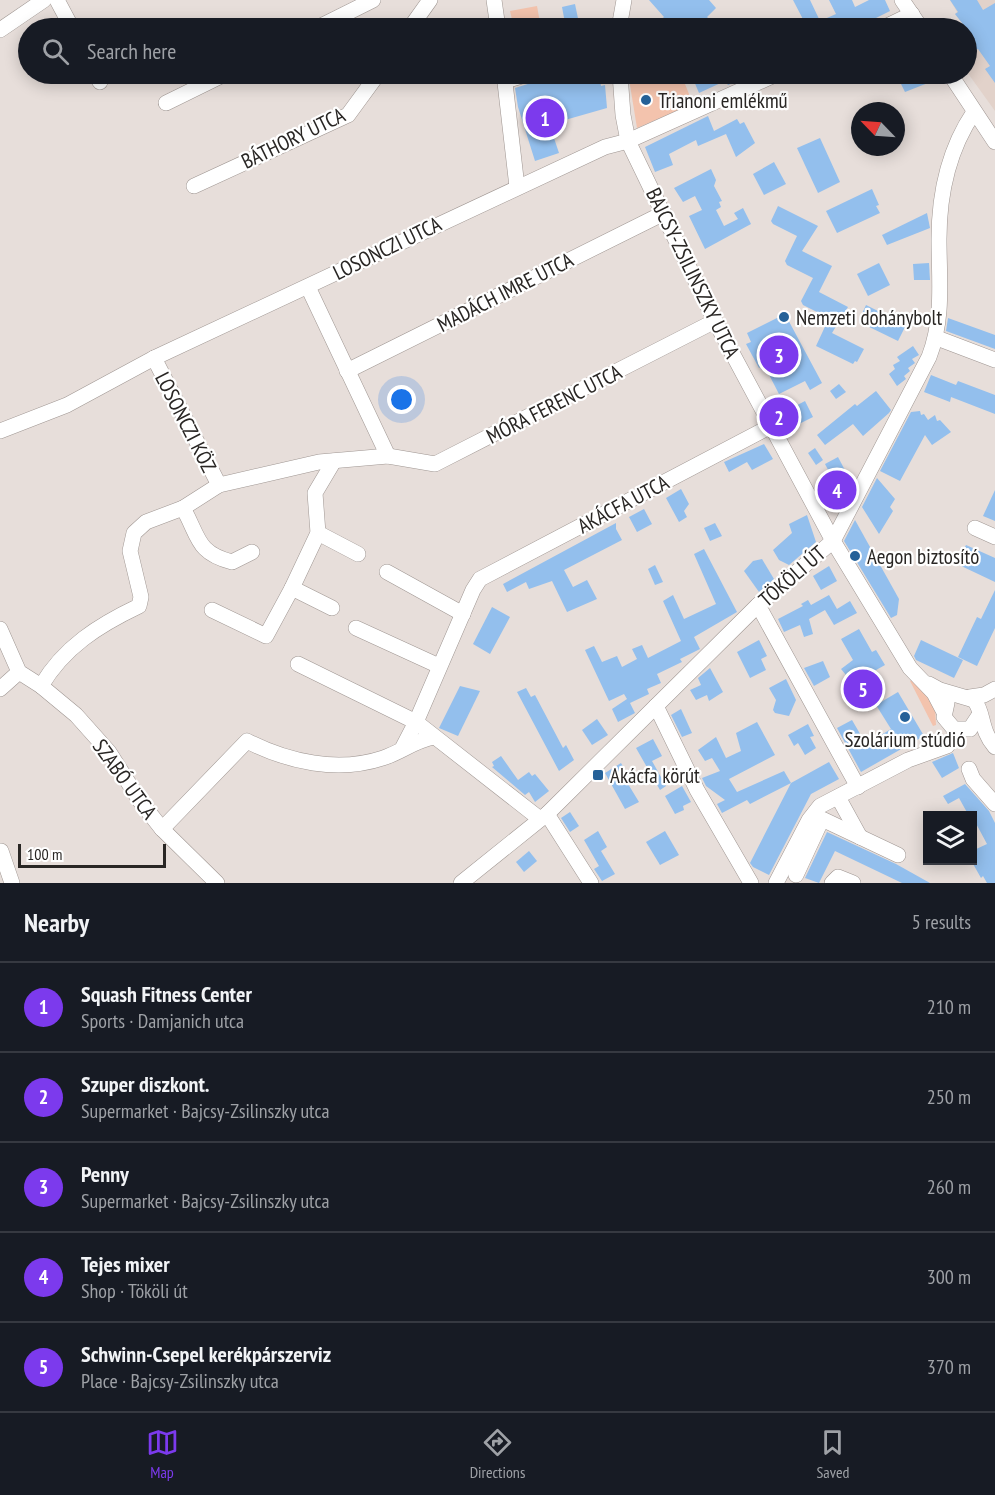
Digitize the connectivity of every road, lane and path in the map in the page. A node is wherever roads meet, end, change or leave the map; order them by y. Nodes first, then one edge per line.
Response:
1 (44, 0) edge
2 (57, 0) edge
3 (372, 0) edge
4 (430, 0) edge
5 (494, 0) edge
6 (615, 0) edge
7 (624, 0) edge
8 (902, 0) edge
9 (912, 15) junction
10 (67, 18) edge
11 (337, 18) edge
12 (417, 18) edge
13 (497, 18) edge
14 (619, 18) edge
15 (621, 18) edge
16 (905, 18) edge
17 (914, 18) edge
18 (0, 30) edge
19 (205, 84) edge
20 (371, 84) edge
21 (505, 84) edge
22 (621, 84) edge
23 (755, 84) edge
24 (956, 84) edge
25 (166, 103) dead end
26 (974, 112) junction
27 (623, 114) junction
28 (634, 138) junction
29 (995, 142) edge
30 (605, 147) junction
31 (194, 186) dead end
32 (517, 187) junction
33 (664, 213) junction
34 (308, 287) junction
35 (715, 321) junction
36 (937, 338) junction
37 (154, 358) junction
38 (995, 360) edge
39 (346, 371) junction
40 (771, 426) junction
41 (0, 431) edge
42 (388, 456) junction
43 (334, 461) junction
44 (219, 485) junction
45 (183, 508) junction
46 (975, 528) dead end
47 (318, 533) junction
48 (995, 537) edge
49 (833, 541) junction
50 (252, 552) dead end
51 (358, 554) dead end
52 (387, 572) dead end
53 (292, 588) junction
54 (758, 605) junction
55 (332, 608) dead end
56 (212, 610) dead end
57 (463, 614) junction
58 (356, 628) dead end
59 (0, 629) edge
60 (298, 664) dead end
61 (439, 666) junction
62 (18, 672) junction
63 (921, 680) junction
64 (41, 686) junction
65 (0, 689) edge
66 (995, 689) edge
67 (964, 696) junction
68 (656, 706) junction
69 (980, 714) junction
70 (416, 722) junction
71 (954, 725) junction
72 (434, 737) junction
73 (403, 747) junction
74 (995, 748) edge
75 (969, 769) dead end
76 (858, 787) junction
77 (838, 797) junction
78 (995, 804) edge
79 (543, 817) junction
80 (162, 829) junction
81 (860, 837) junction
82 (1, 851) edge
83 (898, 855) dead end
84 (796, 875) dead end
85 (12, 883) edge
86 (217, 883) edge
87 (461, 883) edge
88 (591, 883) edge
89 (751, 883) edge
90 (776, 883) edge
91 (832, 883) edge
92 (853, 883) edge

1 - 18 street
2 - 10 street
3 - 11 street
4 - 12 street
5 - 13 street
6 - 14 street
7 - 15 street
8 - 9 street
9 - 16 street
9 - 17 street
19 - 25 street
20 - 31 street, BÁTHORY UTCA
21 - 32 street
22 - 27 street, BAJCSY-ZSILINSZKY UTCA
23 - 28 street, LOSONCZI UTCA
24 - 26 street
26 - 29 street
26 - 36 street, TÖKÖLI ÚT
27 - 28 street, BAJCSY-ZSILINSZKY UTCA
27 - 30 street
28 - 30 street, LOSONCZI UTCA
28 - 33 street, BAJCSY-ZSILINSZKY UTCA
30 - 32 street, LOSONCZI UTCA
32 - 34 street, LOSONCZI UTCA
33 - 35 street, BAJCSY-ZSILINSZKY UTCA
33 - 39 street, MADÁCH IMRE UTCA
34 - 37 street, LOSONCZI UTCA
34 - 39 street
35 - 40 street, BAJCSY-ZSILINSZKY UTCA
35 - 42 street, MÓRA FERENC UTCA
36 - 38 street
36 - 49 street, TÖKÖLI ÚT
37 - 41 street, LOSONCZI UTCA
37 - 44 street, LOSONCZI KÖZ
39 - 42 street
40 - 49 street, BAJCSY-ZSILINSZKY UTCA
40 - 57 street, AKÁCFA UTCA
42 - 43 street
43 - 44 street
43 - 47 street
44 - 45 street
45 - 50 street
45 - 64 street
46 - 48 street
47 - 51 street
47 - 53 street
49 - 54 street, TÖKÖLI ÚT
49 - 63 street, BAJCSY-ZSILINSZKY UTCA
52 - 57 street
53 - 55 street
53 - 56 street
54 - 68 street, TÖKÖLI ÚT
54 - 76 street
57 - 61 street
58 - 61 street
59 - 62 street
60 - 70 street
61 - 70 street
62 - 64 street, SZABÓ UTCA
62 - 65 street
63 - 67 street, BAJCSY-ZSILINSZKY UTCA
63 - 71 street, BAJCSY-ZSILINSZKY UTCA
64 - 80 street, SZABÓ UTCA
66 - 67 street
67 - 69 street
67 - 71 street
68 - 79 street, TÖKÖLI ÚT
68 - 89 street
69 - 71 street
69 - 74 street, BAJCSY-ZSILINSZKY UTCA
70 - 72 street
70 - 73 street
71 - 74 street, BAJCSY-ZSILINSZKY UTCA
71 - 76 street
72 - 73 street
72 - 79 street
73 - 80 street
75 - 78 street
76 - 77 street
77 - 81 street
77 - 90 street
79 - 87 street, TÖKÖLI ÚT
79 - 88 street
80 - 86 street, SZABÓ UTCA
81 - 83 street
81 - 84 street
82 - 85 street
91 - 92 street

